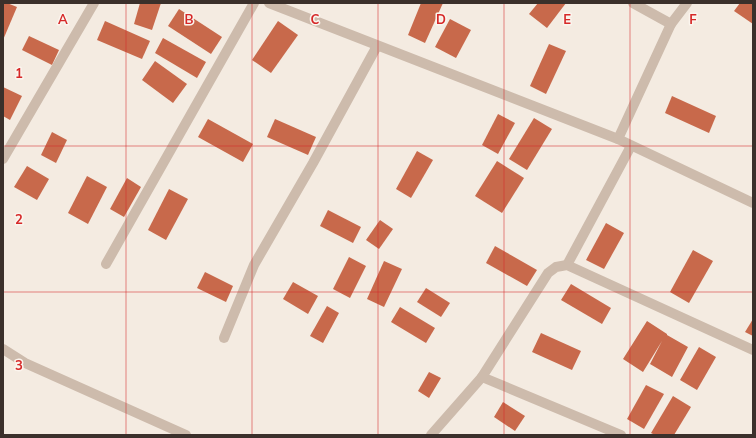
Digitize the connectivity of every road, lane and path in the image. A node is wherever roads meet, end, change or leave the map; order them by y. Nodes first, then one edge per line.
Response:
1 (94, 3) edge
2 (254, 3) edge
3 (269, 3) edge
4 (633, 3) edge
5 (687, 3) edge
6 (671, 24) junction
7 (377, 46) junction
8 (618, 139) junction
9 (631, 146) junction
10 (3, 159) edge
11 (753, 203) edge
12 (106, 264) dead end
13 (567, 265) junction
14 (224, 338) dead end
15 (3, 349) edge
16 (753, 350) edge
17 (482, 376) junction
18 (186, 435) edge
19 (431, 435) edge
20 (621, 435) edge

1 - 10 street
2 - 12 street
3 - 7 street
4 - 6 street
5 - 6 street
6 - 8 street
7 - 8 street
7 - 14 street
8 - 9 street
9 - 11 street
9 - 13 street
13 - 16 street
13 - 17 street
15 - 18 street
17 - 19 street
17 - 20 street

